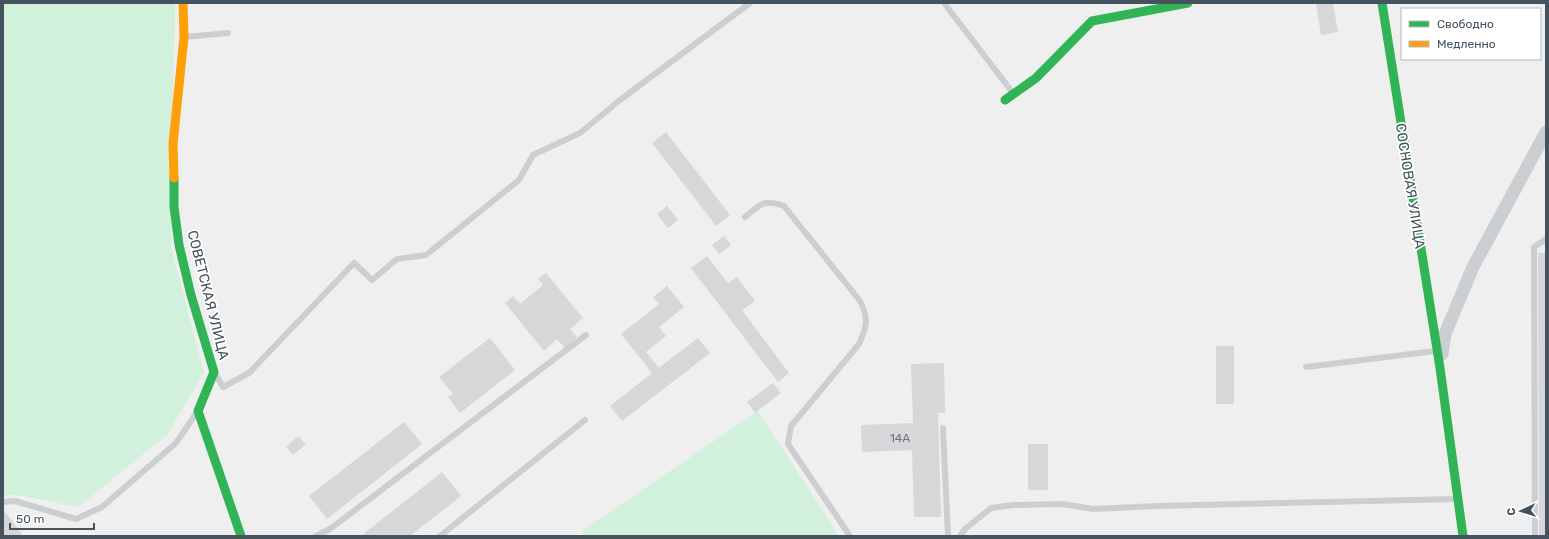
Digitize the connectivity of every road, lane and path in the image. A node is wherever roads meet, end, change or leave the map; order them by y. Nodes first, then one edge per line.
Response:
1 (183, 3) edge
2 (750, 3) edge
3 (944, 3) edge
4 (1165, 3) edge
5 (1188, 3) edge
6 (1382, 3) edge
7 (1174, 5) junction
8 (228, 33) dead end
9 (184, 37) junction
10 (1014, 94) junction
11 (1005, 100) dead end
12 (1546, 132) edge
13 (745, 217) dead end
14 (1546, 239) edge
15 (586, 335) dead end
16 (1437, 351) junction
17 (1306, 367) dead end
18 (1440, 368) junction
19 (214, 372) junction
20 (198, 411) junction
21 (585, 420) dead end
22 (943, 428) dead end
23 (1457, 499) junction
24 (3, 502) edge
25 (241, 536) edge
26 (316, 536) edge
27 (440, 536) edge
28 (850, 536) edge
29 (948, 536) edge
30 (960, 536) edge
31 (1463, 536) edge
32 (1535, 536) edge

1 - 9 street, СОВЕТСКАЯ УЛИЦА
2 - 19 lane
3 - 10 lane
4 - 7 lane
5 - 7 street
6 - 16 street, СОСНОВАЯ УЛИЦА
7 - 10 street
8 - 9 lane
9 - 19 street, СОВЕТСКАЯ УЛИЦА
10 - 11 street
12 - 18 street, СОСНОВАЯ УЛИЦА
13 - 28 lane
14 - 32 lane
15 - 26 lane
16 - 17 lane
16 - 18 street, СОСНОВАЯ УЛИЦА
18 - 23 street, СОСНОВАЯ УЛИЦА
19 - 20 street, СОВЕТСКАЯ УЛИЦА
20 - 24 lane
20 - 25 street
21 - 27 lane
22 - 29 lane
23 - 30 lane
23 - 31 street, СОСНОВАЯ УЛИЦА

